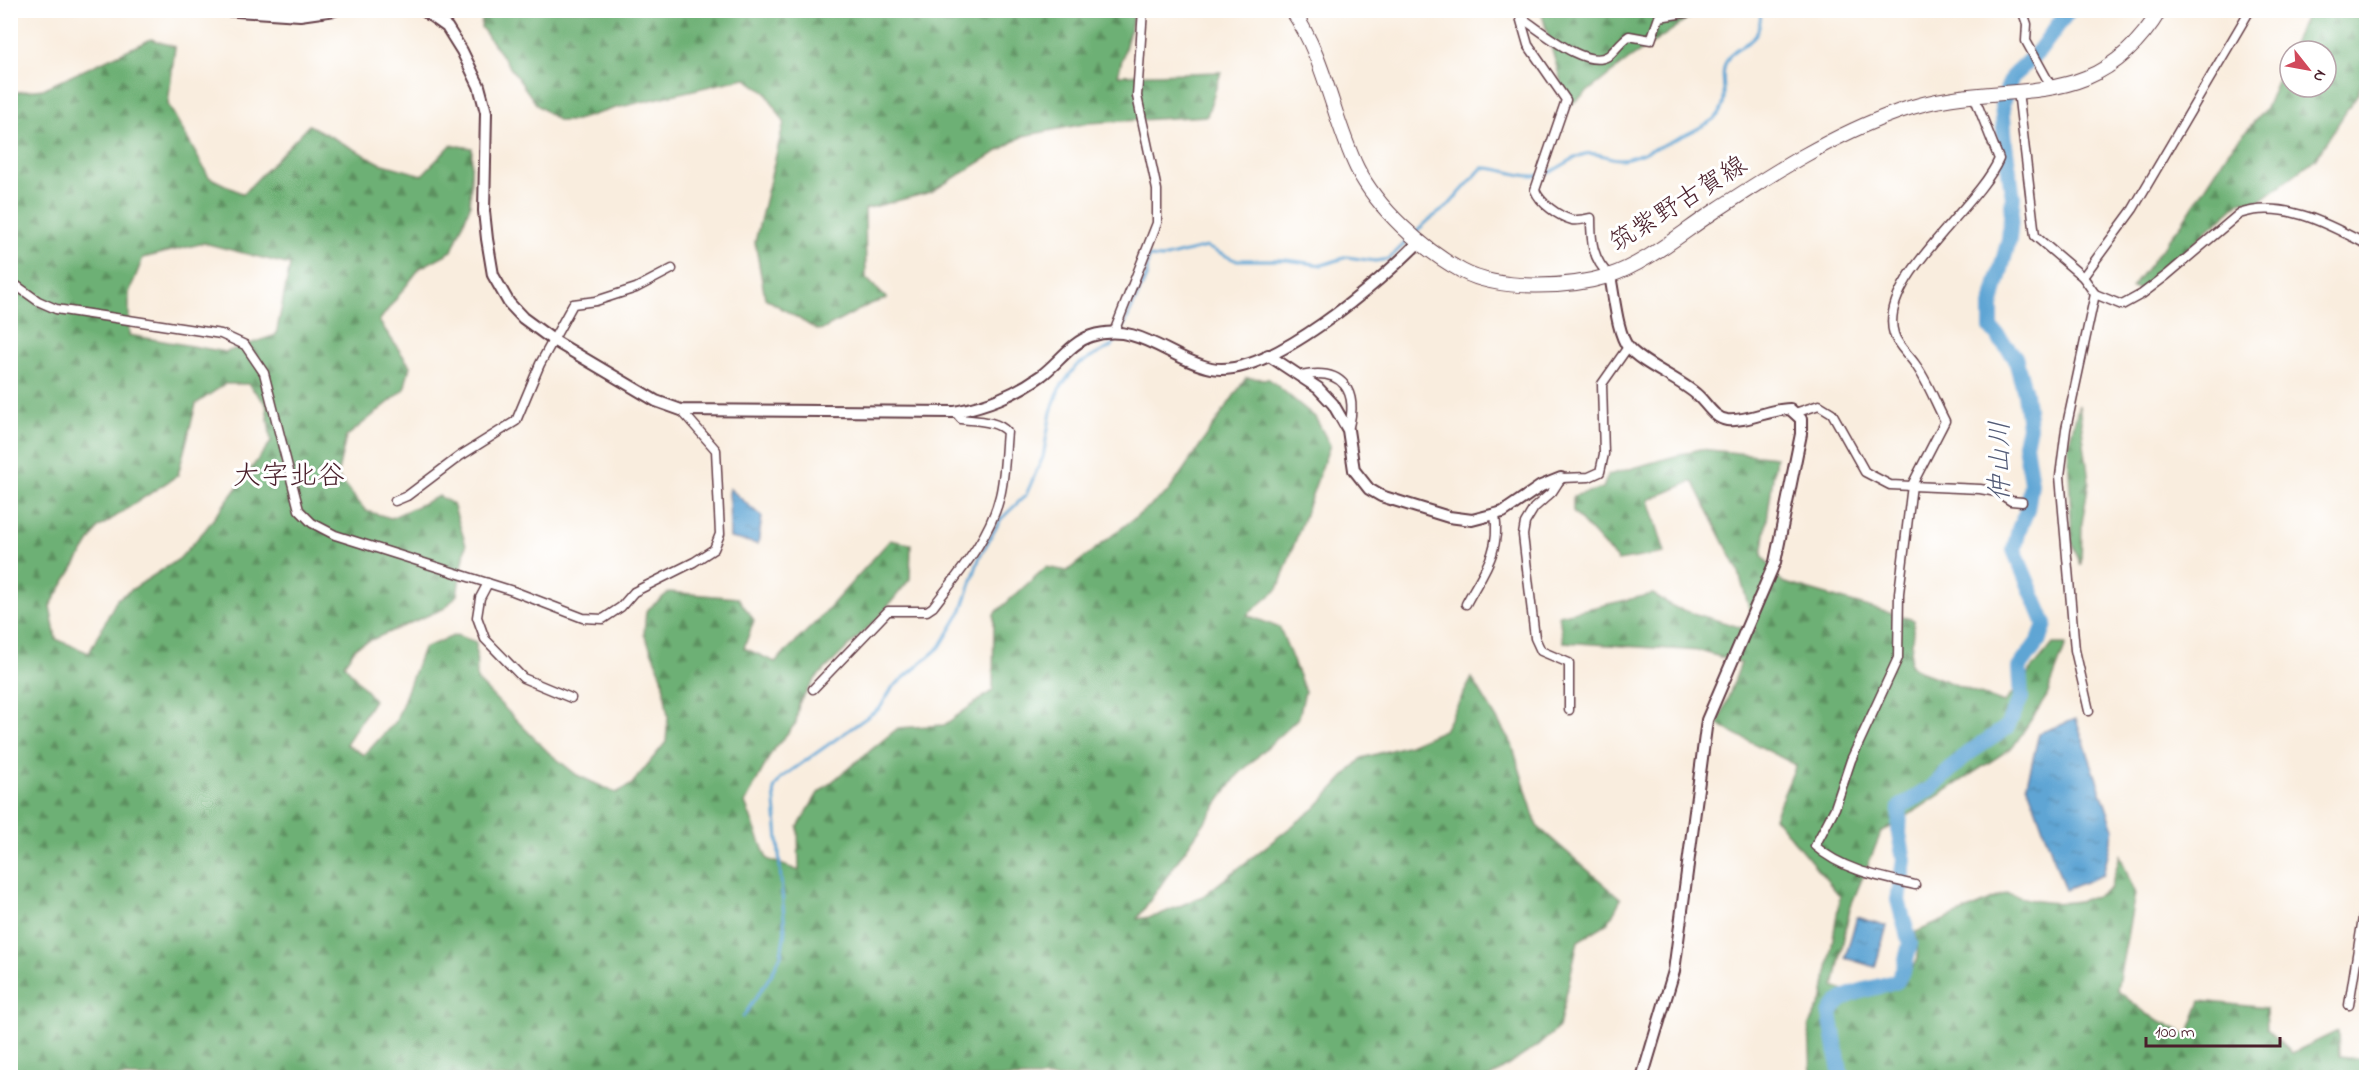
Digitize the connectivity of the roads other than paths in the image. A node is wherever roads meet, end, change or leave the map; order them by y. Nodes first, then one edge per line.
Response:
1 (222, 10) edge
2 (335, 10) edge
3 (423, 10) edge
4 (1143, 10) edge
5 (1292, 10) edge
6 (1704, 10) edge
7 (2022, 10) edge
8 (2160, 10) edge
9 (2250, 10) edge
10 (1519, 14) edge
11 (2052, 88) junction
12 (2013, 92) junction
13 (1978, 95) junction
14 (1420, 241) junction
15 (2367, 244) edge
16 (672, 269) dead end
17 (1610, 276) junction
18 (2083, 277) junction
19 (10, 281) edge
20 (2095, 294) junction
21 (1114, 332) junction
22 (553, 340) junction
23 (1628, 347) junction
24 (1268, 355) junction
25 (1301, 376) junction
26 (681, 410) junction
27 (955, 412) junction
28 (1796, 413) junction
29 (1348, 430) junction
30 (1561, 478) junction
31 (1912, 485) junction
32 (395, 501) dead end
33 (2022, 501) dead end
34 (1495, 515) junction
35 (488, 583) junction
36 (1466, 604) dead end
37 (813, 689) dead end
38 (572, 698) dead end
39 (1569, 711) dead end
40 (2089, 711) dead end
41 (1915, 885) dead end
42 (2367, 899) edge
43 (2349, 1005) dead end
44 (1642, 1077) edge

1 - 2 street
3 - 22 street
4 - 21 street
5 - 14 main road, 筑紫野古賀線
6 - 10 street
7 - 11 street
8 - 11 main road, 筑紫野古賀線
9 - 18 street
10 - 17 street
11 - 12 main road, 筑紫野古賀線
12 - 13 main road, 筑紫野古賀線
12 - 18 street
13 - 17 main road, 筑紫野古賀線
13 - 31 street
14 - 17 main road, 筑紫野古賀線
14 - 24 street
15 - 20 street
16 - 22 street
17 - 23 street
18 - 20 street
19 - 35 street
20 - 40 street
21 - 24 street
21 - 27 street
22 - 26 street
22 - 32 street
23 - 28 street
23 - 30 street
24 - 25 street
25 - 29 street
25 - 29 street
26 - 27 street
26 - 35 street
27 - 37 street
28 - 31 street
28 - 44 street
29 - 34 street
30 - 34 street
30 - 39 street
31 - 33 street
31 - 41 street
34 - 36 street
35 - 38 street
42 - 43 street

